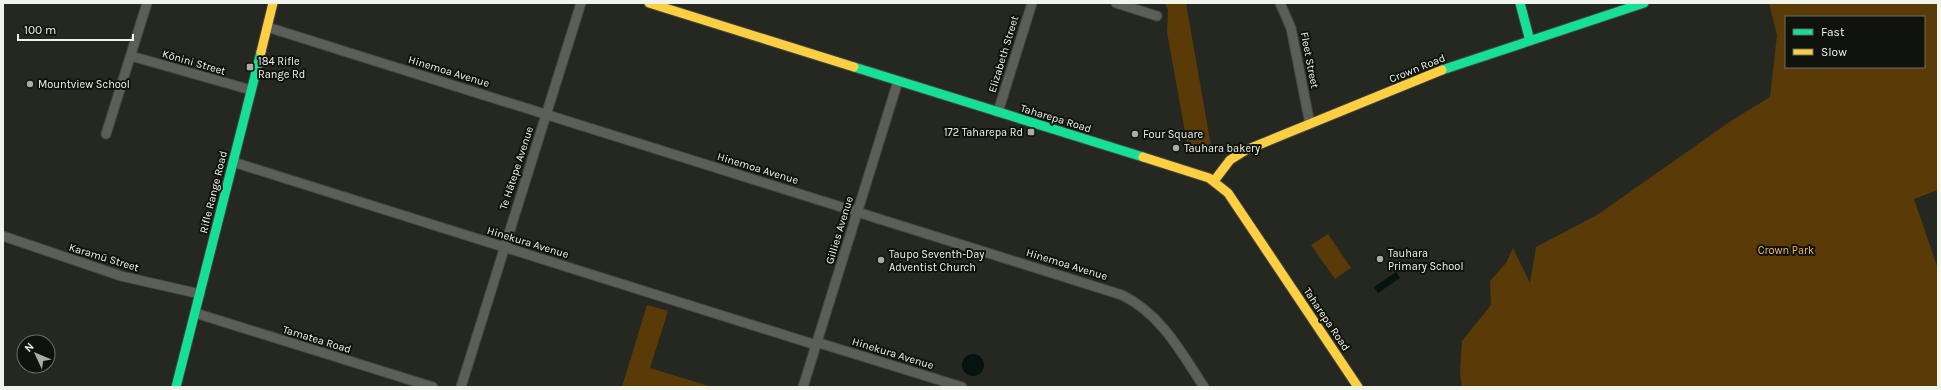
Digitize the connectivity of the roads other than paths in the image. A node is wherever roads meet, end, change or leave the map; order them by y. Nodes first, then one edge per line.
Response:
1 (147, 3) edge
2 (273, 3) edge
3 (581, 3) edge
4 (650, 3) edge
5 (1032, 3) edge
6 (1116, 3) edge
7 (1280, 3) edge
8 (1520, 3) edge
9 (1644, 3) edge
10 (1157, 16) dead end
11 (267, 27) junction
12 (1530, 41) junction
13 (131, 56) junction
14 (898, 81) junction
15 (251, 90) junction
16 (998, 112) junction
17 (546, 114) junction
18 (1310, 124) junction
19 (106, 134) dead end
20 (233, 162) junction
21 (1214, 181) junction
22 (857, 212) junction
23 (3, 236) edge
24 (504, 247) junction
25 (200, 294) junction
26 (195, 313) junction
27 (816, 344) junction
28 (176, 387) edge
29 (433, 387) edge
30 (461, 387) edge
31 (802, 387) edge
32 (962, 387) edge
33 (1204, 387) edge
34 (1358, 387) edge

1 - 13 street
2 - 11 street, Rifle Range Road
3 - 17 street, Te Hātepe Avenue
4 - 14 street, Taharepa Road
5 - 16 street, Elizabeth Street
6 - 10 street
7 - 18 street, Fleet Street
8 - 12 street
9 - 12 street, Crown Road
11 - 15 street, Rifle Range Road
11 - 17 street, Hinemoa Avenue
12 - 18 street, Crown Road
13 - 15 street, Kōnini Street
13 - 19 street
14 - 16 street, Taharepa Road
14 - 22 street, Gillies Avenue
15 - 20 street, Rifle Range Road
16 - 21 street, Taharepa Road
17 - 22 street, Hinemoa Avenue
17 - 24 street, Te Hātepe Avenue
18 - 21 street, Crown Road
20 - 24 street, Hinekura Avenue
20 - 25 street, Rifle Range Road
21 - 34 street, Taharepa Road
22 - 27 street, Gillies Avenue
22 - 33 street, Hinemoa Avenue
23 - 25 street, Karamū Street
24 - 27 street, Hinekura Avenue
24 - 30 street, Te Hātepe Avenue
25 - 26 street, Rifle Range Road
26 - 28 street, Rifle Range Road
26 - 29 street, Tamatea Road
27 - 31 street, Gillies Avenue
27 - 32 street, Hinekura Avenue

